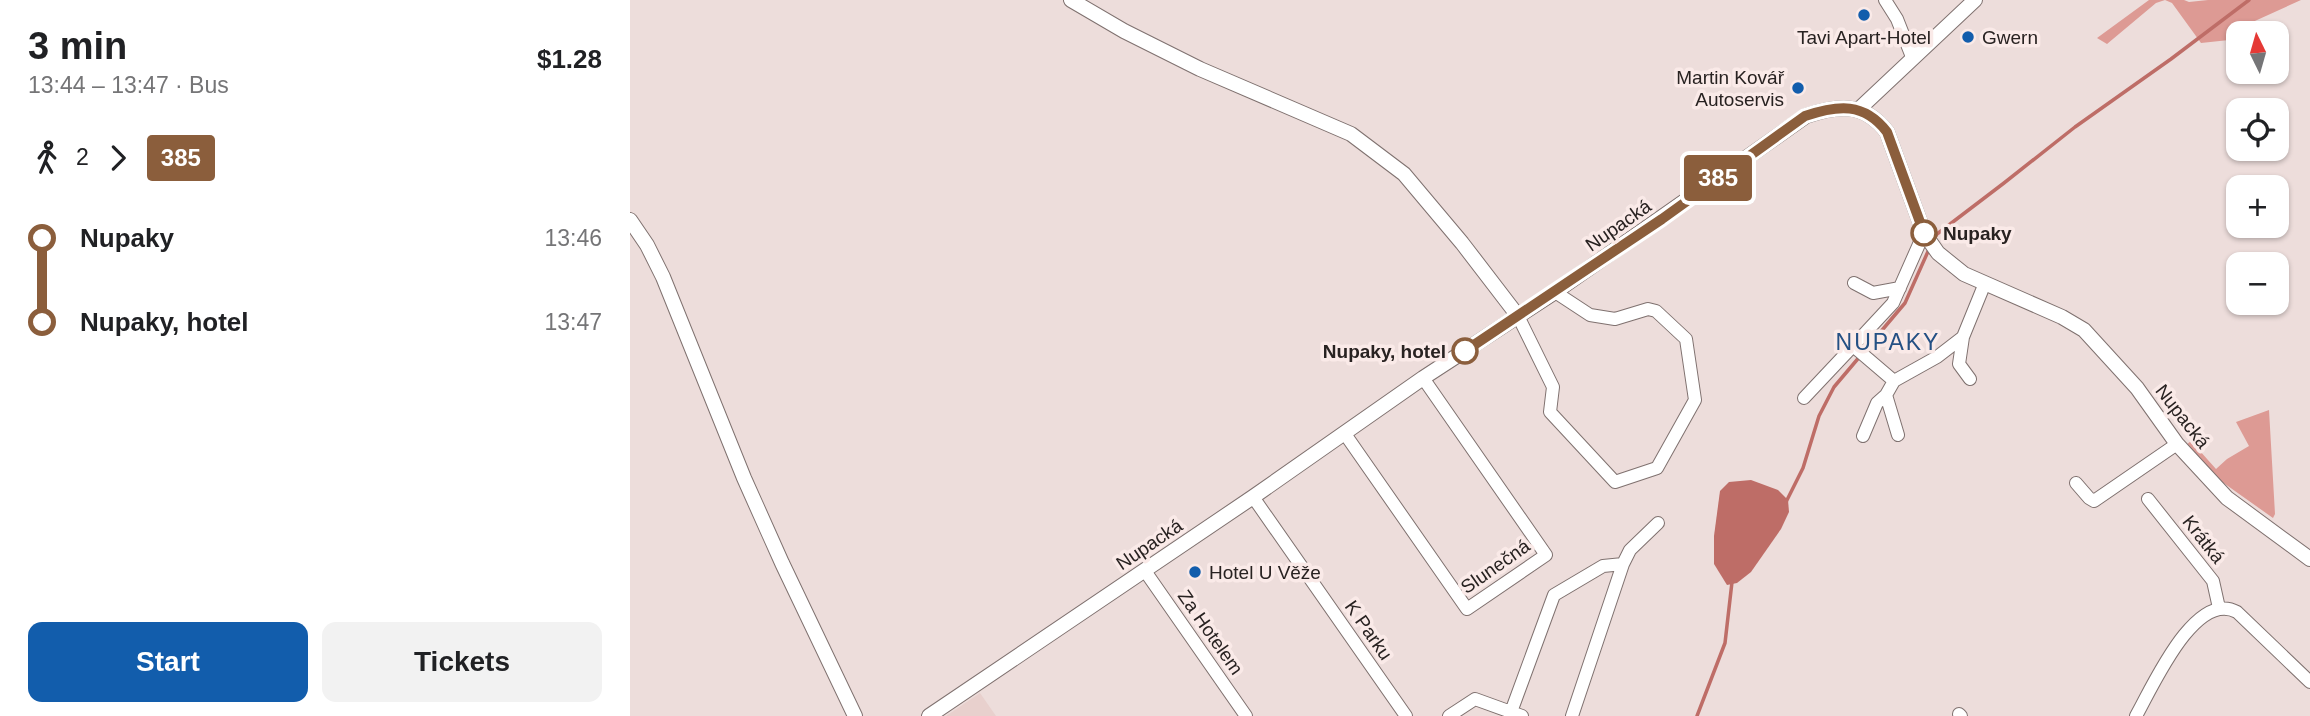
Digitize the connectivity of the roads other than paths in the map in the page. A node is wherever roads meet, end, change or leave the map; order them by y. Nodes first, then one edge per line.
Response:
1 (1071, 0) edge
2 (1885, 0) edge
3 (1975, 0) edge
4 (1912, 57) junction
5 (1858, 110) junction
6 (630, 220) edge
7 (1926, 237) junction
8 (1854, 283) dead end
9 (1985, 283) junction
10 (1900, 288) junction
11 (1555, 292) junction
12 (1518, 316) junction
13 (1963, 338) junction
14 (1855, 348) junction
15 (1423, 378) junction
16 (1970, 379) dead end
17 (1894, 382) junction
18 (1886, 395) junction
19 (1804, 398) dead end
20 (1345, 434) junction
21 (1898, 435) dead end
22 (1863, 436) dead end
23 (2177, 444) junction
24 (2076, 483) dead end
25 (1253, 497) junction
26 (2148, 499) dead end
27 (1658, 523) dead end
28 (2310, 559) edge
29 (1623, 564) junction
30 (1145, 570) junction
31 (2219, 608) junction
32 (2310, 682) edge
33 (1516, 714) edge
34 (855, 716) edge
35 (929, 716) edge
36 (1246, 716) edge
37 (1406, 716) edge
38 (1449, 716) edge
39 (1572, 716) edge
40 (2136, 716) edge

1 - 12 street
2 - 4 street
3 - 4 street
4 - 5 street
5 - 7 street, Nupacká
5 - 11 street, Nupacká
6 - 34 street
7 - 9 street, Nupacká
7 - 10 street
8 - 10 street
9 - 13 street
9 - 23 street, Nupacká
10 - 14 street
11 - 12 street, Nupacká
11 - 12 street
12 - 15 street, Nupacká
13 - 16 street
13 - 17 street
14 - 17 street
14 - 19 street
15 - 20 street, Nupacká
15 - 20 street, Slunečná
17 - 18 street
18 - 21 street
18 - 22 street
20 - 25 street, Nupacká
23 - 24 street
23 - 28 street, Nupacká
25 - 30 street, Nupacká
25 - 37 street, K Parku
26 - 31 street, Krátká
27 - 29 street
29 - 33 street
29 - 39 street
30 - 35 street, Nupacká
30 - 36 street, Za Hotelem
31 - 32 street
31 - 40 street
33 - 38 street

